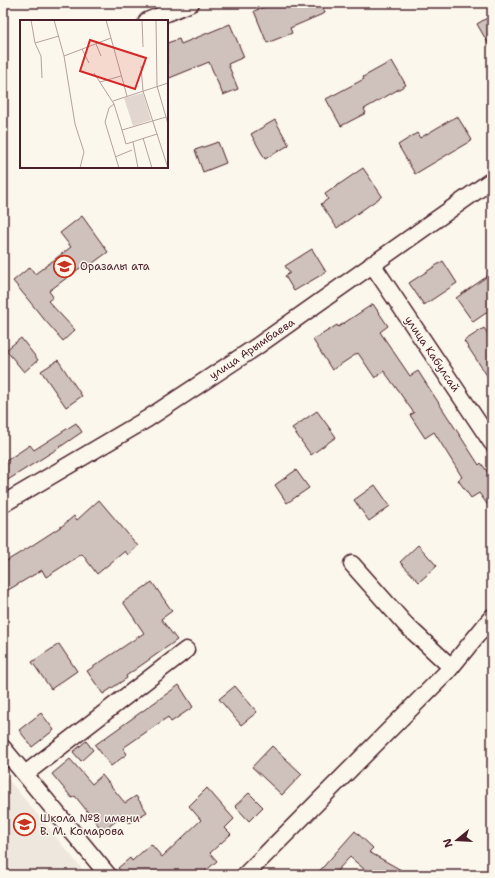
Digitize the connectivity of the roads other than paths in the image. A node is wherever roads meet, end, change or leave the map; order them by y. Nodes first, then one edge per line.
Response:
1 (191, 3) edge
2 (149, 20) edge
3 (492, 180) edge
4 (372, 264) junction
5 (492, 443) edge
6 (3, 504) edge
7 (352, 564) dead end
8 (492, 617) edge
9 (186, 650) dead end
10 (450, 669) junction
11 (3, 748) edge
12 (24, 774) junction
13 (108, 875) edge
14 (245, 875) edge

1 - 2 street
3 - 4 street, улица Арымбаева
4 - 5 street, улица Кабулсай
4 - 6 street, улица Арымбаева
7 - 10 street
8 - 10 street
9 - 12 street
10 - 14 street
11 - 12 street
12 - 13 street

